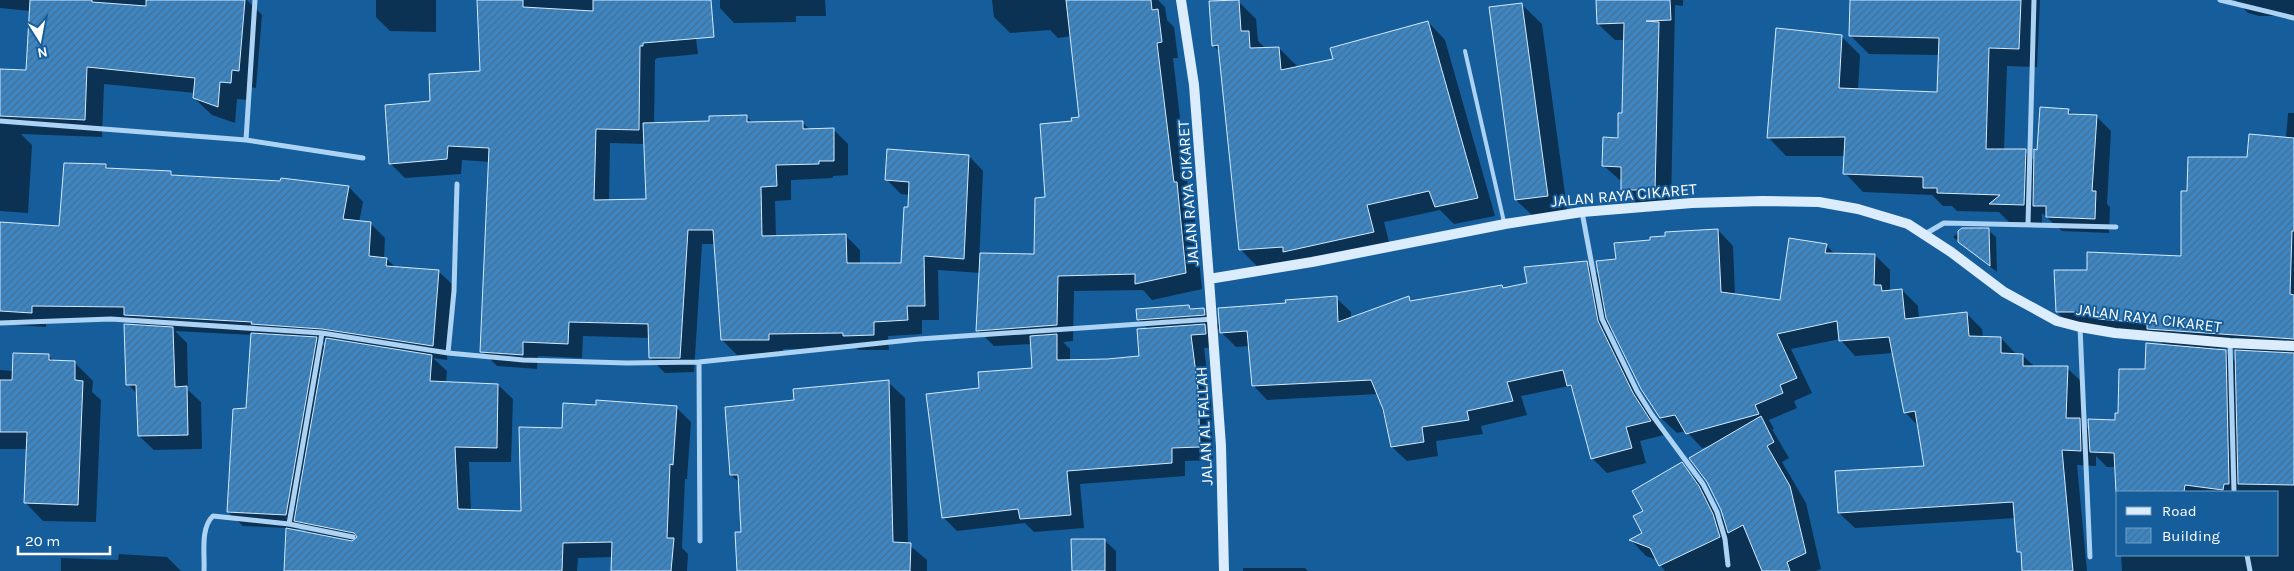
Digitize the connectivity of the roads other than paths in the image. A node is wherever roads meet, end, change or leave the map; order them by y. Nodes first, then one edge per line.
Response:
1 (256, 0) edge
2 (1181, 0) edge
3 (2034, 0) edge
4 (2220, 0) edge
5 (2294, 18) edge
6 (1465, 51) dead end
7 (0, 121) edge
8 (246, 140) junction
9 (363, 158) dead end
10 (457, 184) dead end
11 (1582, 212) junction
12 (1505, 224) junction
13 (2028, 224) junction
14 (2116, 227) dead end
15 (1925, 234) junction
16 (1209, 279) junction
17 (1213, 319) junction
18 (0, 323) edge
19 (2080, 327) junction
20 (322, 333) junction
21 (2230, 343) junction
22 (2294, 346) edge
23 (448, 353) junction
24 (699, 362) junction
25 (2234, 491) edge
26 (289, 524) junction
27 (353, 537) dead end
28 (700, 541) dead end
29 (2090, 556) dead end
30 (2246, 556) edge
31 (1728, 565) dead end
32 (204, 571) edge
33 (1224, 571) edge
34 (2250, 571) edge

1 - 8 street
2 - 16 main road, JALAN RAYA CIKARET
3 - 13 street
4 - 5 street
6 - 12 lane
7 - 8 street
8 - 9 street
10 - 23 street
11 - 12 main road, JALAN RAYA CIKARET
11 - 15 main road, JALAN RAYA CIKARET
11 - 31 street
12 - 16 main road, JALAN RAYA CIKARET
13 - 14 street
13 - 15 street
15 - 19 main road, JALAN RAYA CIKARET
16 - 17 main road, JALAN AL FALLAH
17 - 24 street
17 - 33 main road, JALAN AL FALLAH
18 - 20 street
19 - 21 main road, JALAN RAYA CIKARET
19 - 29 street
20 - 23 street
20 - 26 street
21 - 22 main road, JALAN RAYA CIKARET
21 - 25 street
23 - 24 street
24 - 28 street
26 - 27 street
26 - 32 street
30 - 34 street

